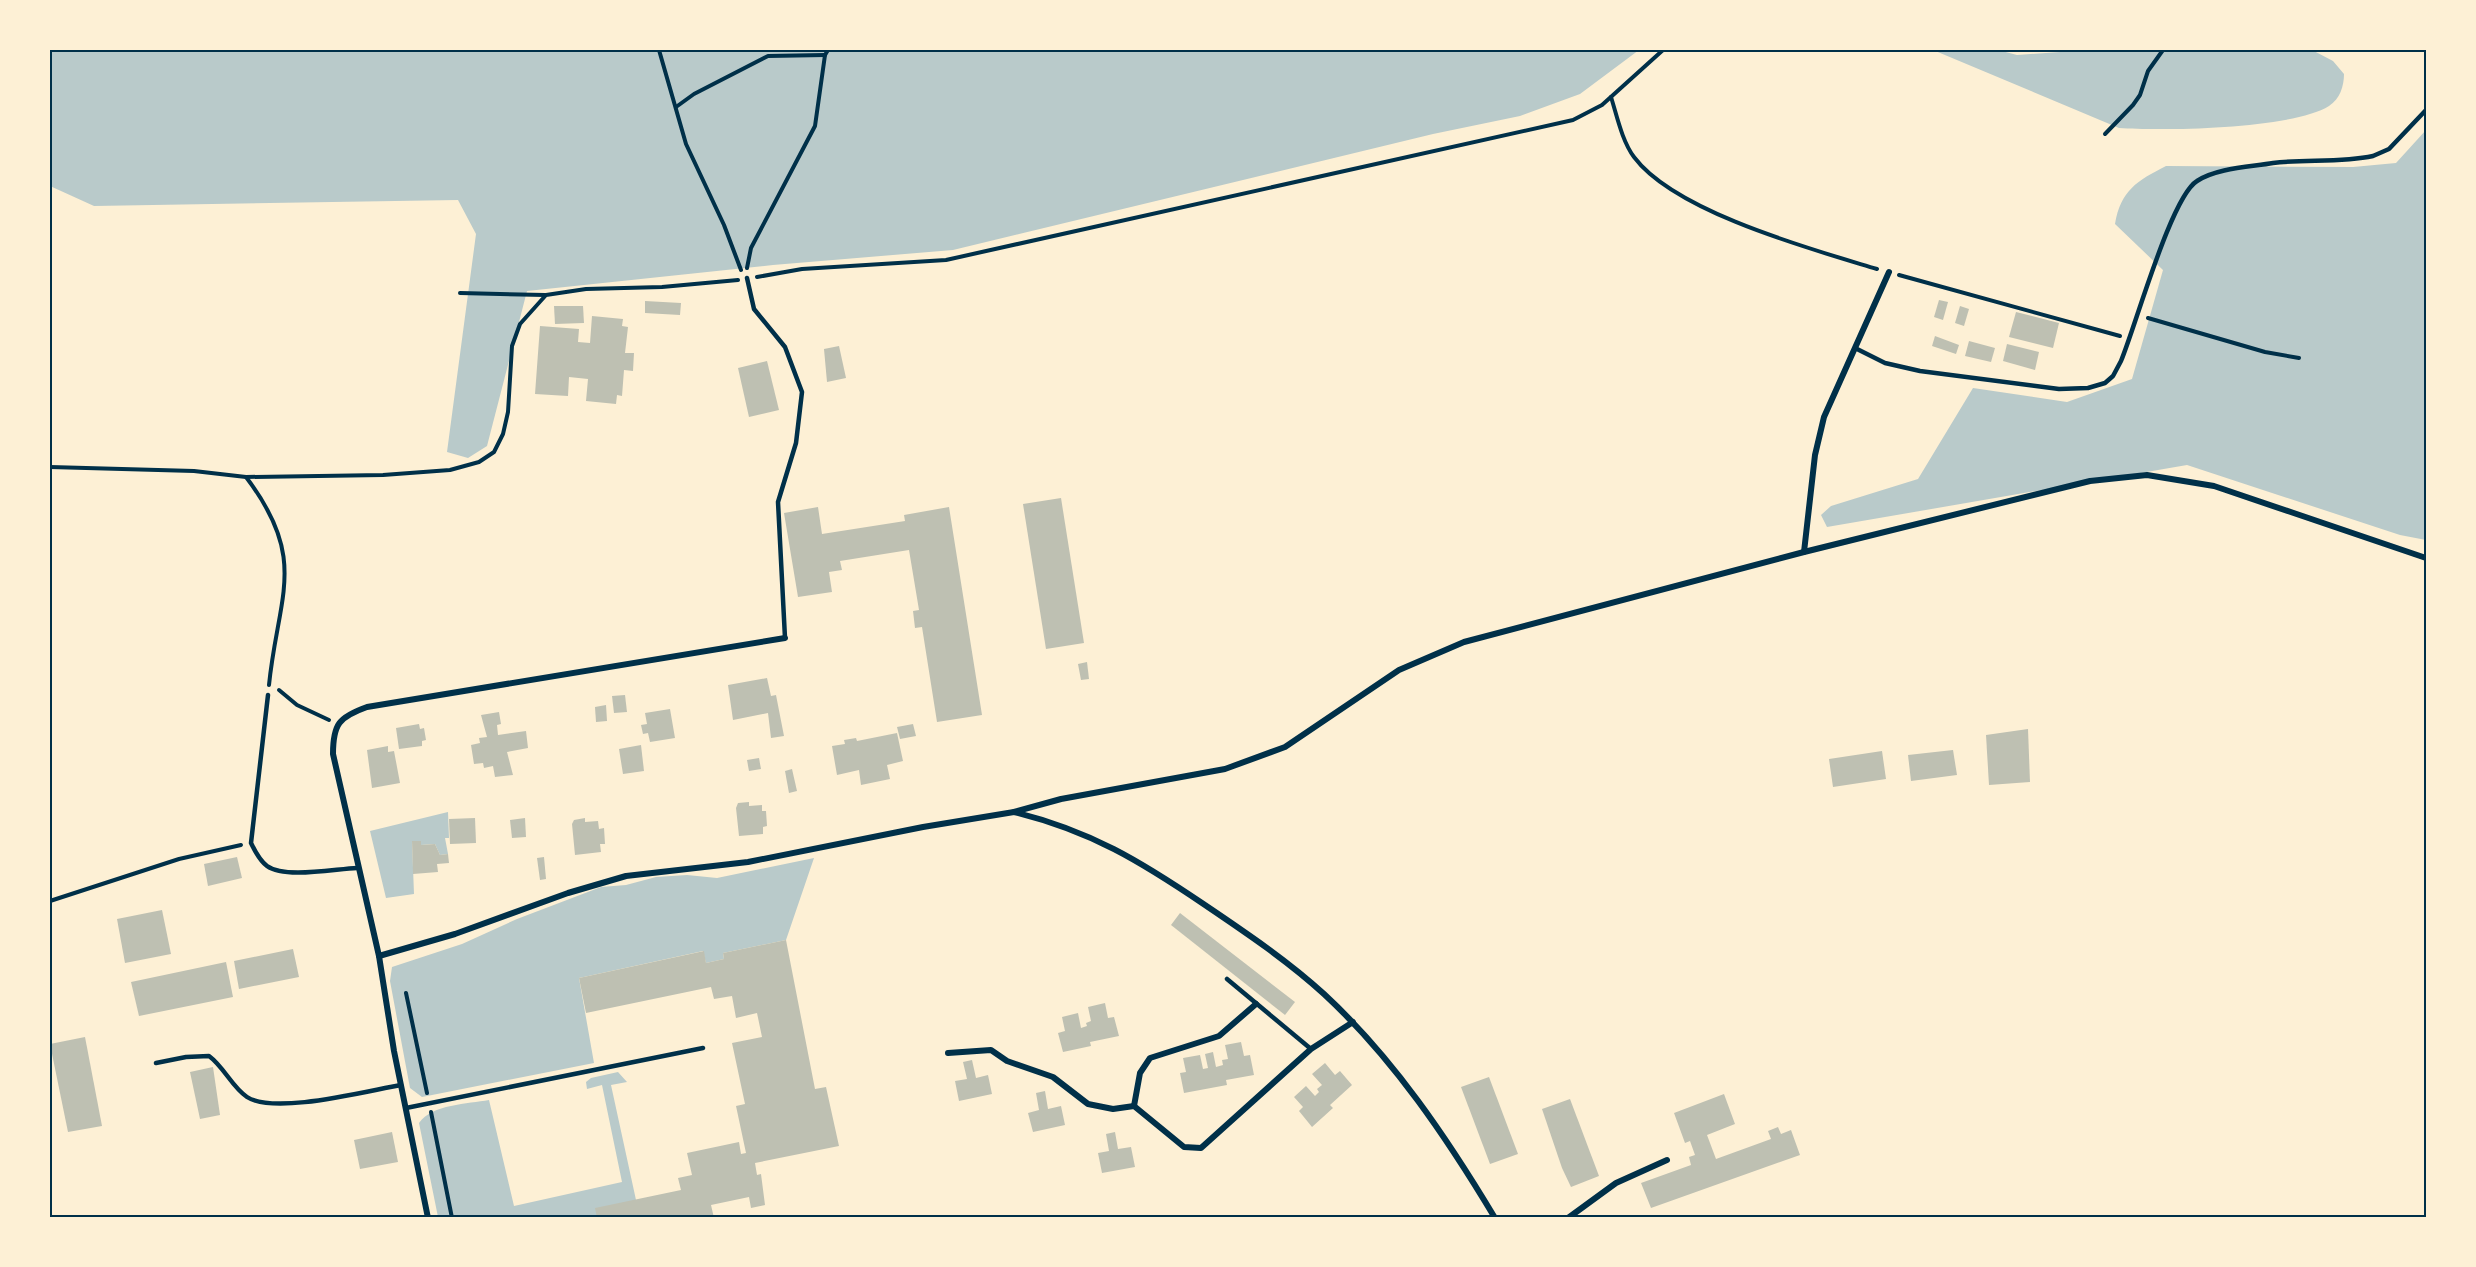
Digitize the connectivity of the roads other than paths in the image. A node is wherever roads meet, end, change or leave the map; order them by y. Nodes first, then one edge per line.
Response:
1 (2427, 110) edge
2 (1889, 272) road end
3 (746, 278) road end
4 (1855, 348) junction
5 (1804, 552) junction
6 (2427, 558) edge
7 (785, 638) joint
8 (268, 695) road end
9 (1014, 812) junction
10 (357, 868) junction
11 (379, 956) junction
12 (1227, 979) dead end
13 (1256, 1004) junction
14 (1353, 1022) junction
15 (703, 1048) dead end
16 (1311, 1049) junction
17 (948, 1053) dead end
18 (156, 1063) dead end
19 (401, 1085) junction
20 (1134, 1106) junction
21 (406, 1108) junction
22 (1667, 1160) dead end
23 (428, 1218) edge
24 (1494, 1218) edge
25 (1568, 1218) edge

1 - 4 lane
2 - 4 street
3 - 7 lane
4 - 5 street
5 - 6 street
5 - 9 street
7 - 10 street
8 - 10 lane
9 - 11 street
9 - 14 street
10 - 11 street
11 - 19 street
12 - 13 lane
13 - 16 lane
13 - 20 street
14 - 16 street
14 - 24 street
15 - 21 lane
16 - 20 street
17 - 20 street
18 - 19 lane
19 - 21 street
21 - 23 street
22 - 25 street

